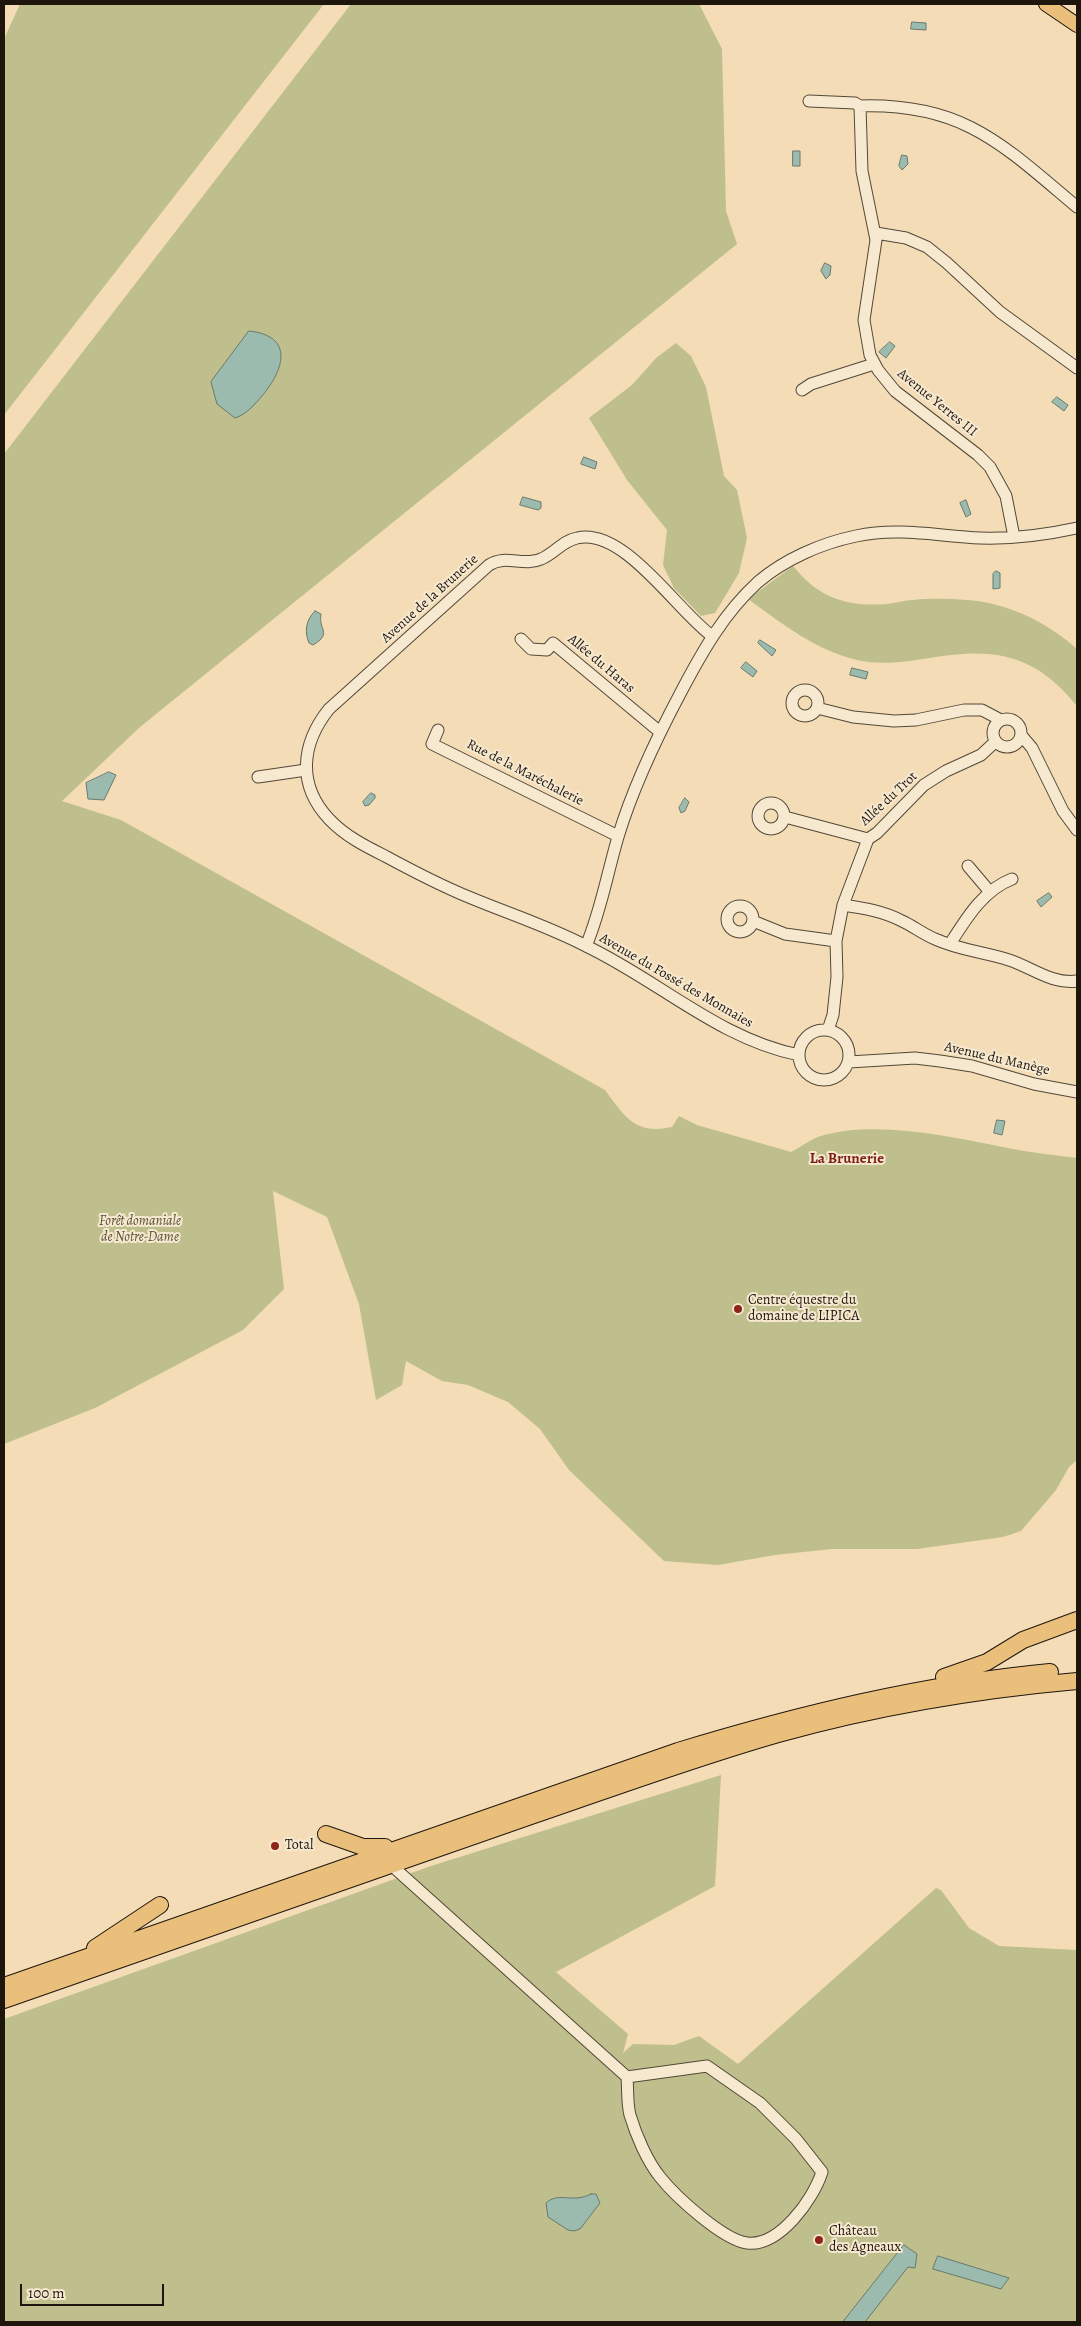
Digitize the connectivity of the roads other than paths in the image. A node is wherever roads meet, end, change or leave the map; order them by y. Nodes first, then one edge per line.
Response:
1 (1046, 4) edge
2 (1077, 25) edge
3 (809, 101) dead end
4 (860, 106) junction
5 (1077, 207) edge
6 (876, 233) junction
7 (874, 364) junction
8 (1077, 368) edge
9 (802, 390) dead end
10 (1077, 528) edge
11 (1014, 538) junction
12 (712, 636) junction
13 (520, 639) dead end
14 (817, 708) dead end
15 (1001, 720) junction
16 (438, 730) dead end
17 (660, 732) junction
18 (1021, 735) junction
19 (996, 742) junction
20 (306, 770) junction
21 (258, 777) dead end
22 (784, 817) dead end
23 (1077, 830) edge
24 (618, 836) junction
25 (868, 839) junction
26 (968, 866) dead end
27 (1012, 879) dead end
28 (990, 892) junction
29 (843, 905) junction
30 (753, 921) dead end
31 (836, 942) junction
32 (950, 944) junction
33 (586, 946) junction
34 (1077, 981) edge
35 (828, 1030) junction
36 (798, 1055) junction
37 (849, 1062) junction
38 (1077, 1092) edge
39 (1077, 1620) edge
40 (1077, 1670) edge
41 (1077, 1681) edge
42 (915, 1690) junction
43 (326, 1834) dead end
44 (400, 1847) junction
45 (390, 1864) junction
46 (160, 1905) dead end
47 (73, 1962) junction
48 (4, 1986) edge
49 (4, 2000) edge
50 (627, 2077) junction

1 - 2 main road
3 - 4 street
4 - 5 street
4 - 6 street, Avenue Yerres III
6 - 7 street, Avenue Yerres III
6 - 8 street
7 - 9 street
7 - 11 street, Avenue Yerres III
10 - 11 street, Avenue du Fossé des Monnaies
11 - 12 street, Avenue du Fossé des Monnaies
12 - 17 street, Avenue du Fossé des Monnaies
12 - 20 street, Avenue de la Brunerie
13 - 17 street, Allée du Haras
14 - 15 street
15 - 18 street
15 - 19 street
16 - 24 street, Rue de la Maréchalerie
17 - 24 street, Avenue du Fossé des Monnaies
18 - 19 street
18 - 23 street
19 - 25 street, Allée du Trot
20 - 21 street
20 - 33 street, Avenue de la Brunerie
22 - 25 street
24 - 33 street, Avenue du Fossé des Monnaies
25 - 29 street, Allée du Trot
26 - 28 street
27 - 28 street
28 - 32 street
29 - 31 street, Allée du Trot
29 - 32 street
30 - 31 street
31 - 35 street, Allée du Trot
32 - 34 street
33 - 36 street, Avenue du Fossé des Monnaies
35 - 36 street
35 - 37 street
36 - 37 street
37 - 38 street, Avenue du Manège
39 - 42 highway
40 - 42 highway
41 - 45 highway
42 - 44 highway
43 - 44 highway
44 - 47 highway
45 - 49 highway
45 - 50 street
46 - 47 highway
47 - 48 highway
50 - 50 street

